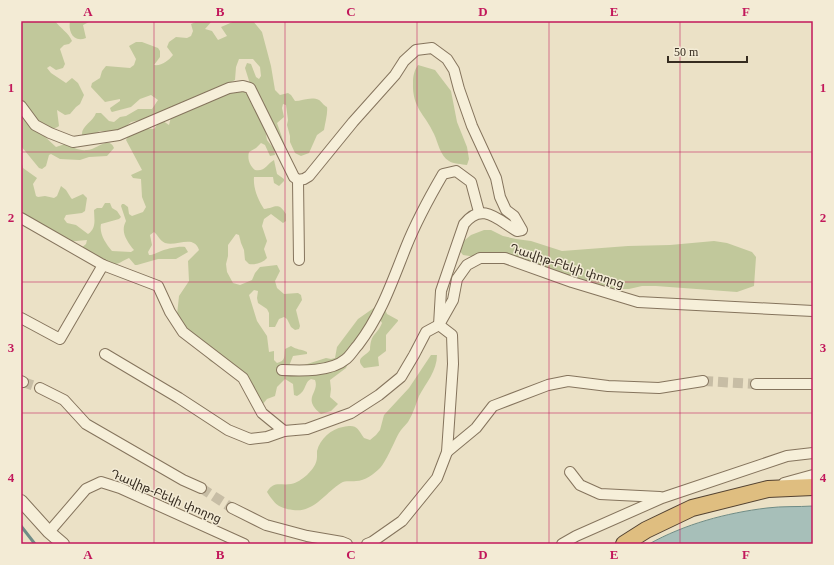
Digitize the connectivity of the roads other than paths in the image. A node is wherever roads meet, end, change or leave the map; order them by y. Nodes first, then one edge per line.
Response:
1 (21, 106) edge
2 (298, 180) junction
3 (479, 212) junction
4 (21, 218) edge
5 (299, 260) dead end
6 (103, 265) junction
7 (813, 311) edge
8 (21, 318) edge
9 (439, 325) junction
10 (105, 354) dead end
11 (282, 370) dead end
12 (703, 381) tunnel mouth
13 (756, 384) tunnel mouth
14 (812, 384) edge
15 (40, 388) tunnel mouth
16 (284, 431) junction
17 (447, 452) junction
18 (813, 453) edge
19 (570, 472) dead end
20 (813, 475) edge
21 (813, 487) edge
22 (201, 488) tunnel mouth
23 (768, 489) junction
24 (662, 498) junction
25 (21, 501) edge
26 (232, 508) tunnel mouth
27 (49, 532) junction
28 (63, 544) edge
29 (244, 544) edge
30 (347, 544) edge
31 (367, 544) edge
32 (562, 544) edge
33 (624, 544) edge

1 - 2 street
2 - 3 street
2 - 5 street
3 - 9 street
3 - 11 street
4 - 6 street
6 - 8 street
6 - 16 street
7 - 9 street, Դավիթ-Բեկի փողոց
9 - 16 street
9 - 17 street
10 - 16 street
12 - 17 street
13 - 14 street
15 - 22 street
17 - 31 street
18 - 24 street
19 - 24 street
20 - 23 street
21 - 23 highway
23 - 33 highway
24 - 32 street
25 - 27 street
26 - 30 street
27 - 28 street
27 - 29 street, Դավիթ-Բեկի փողոց

